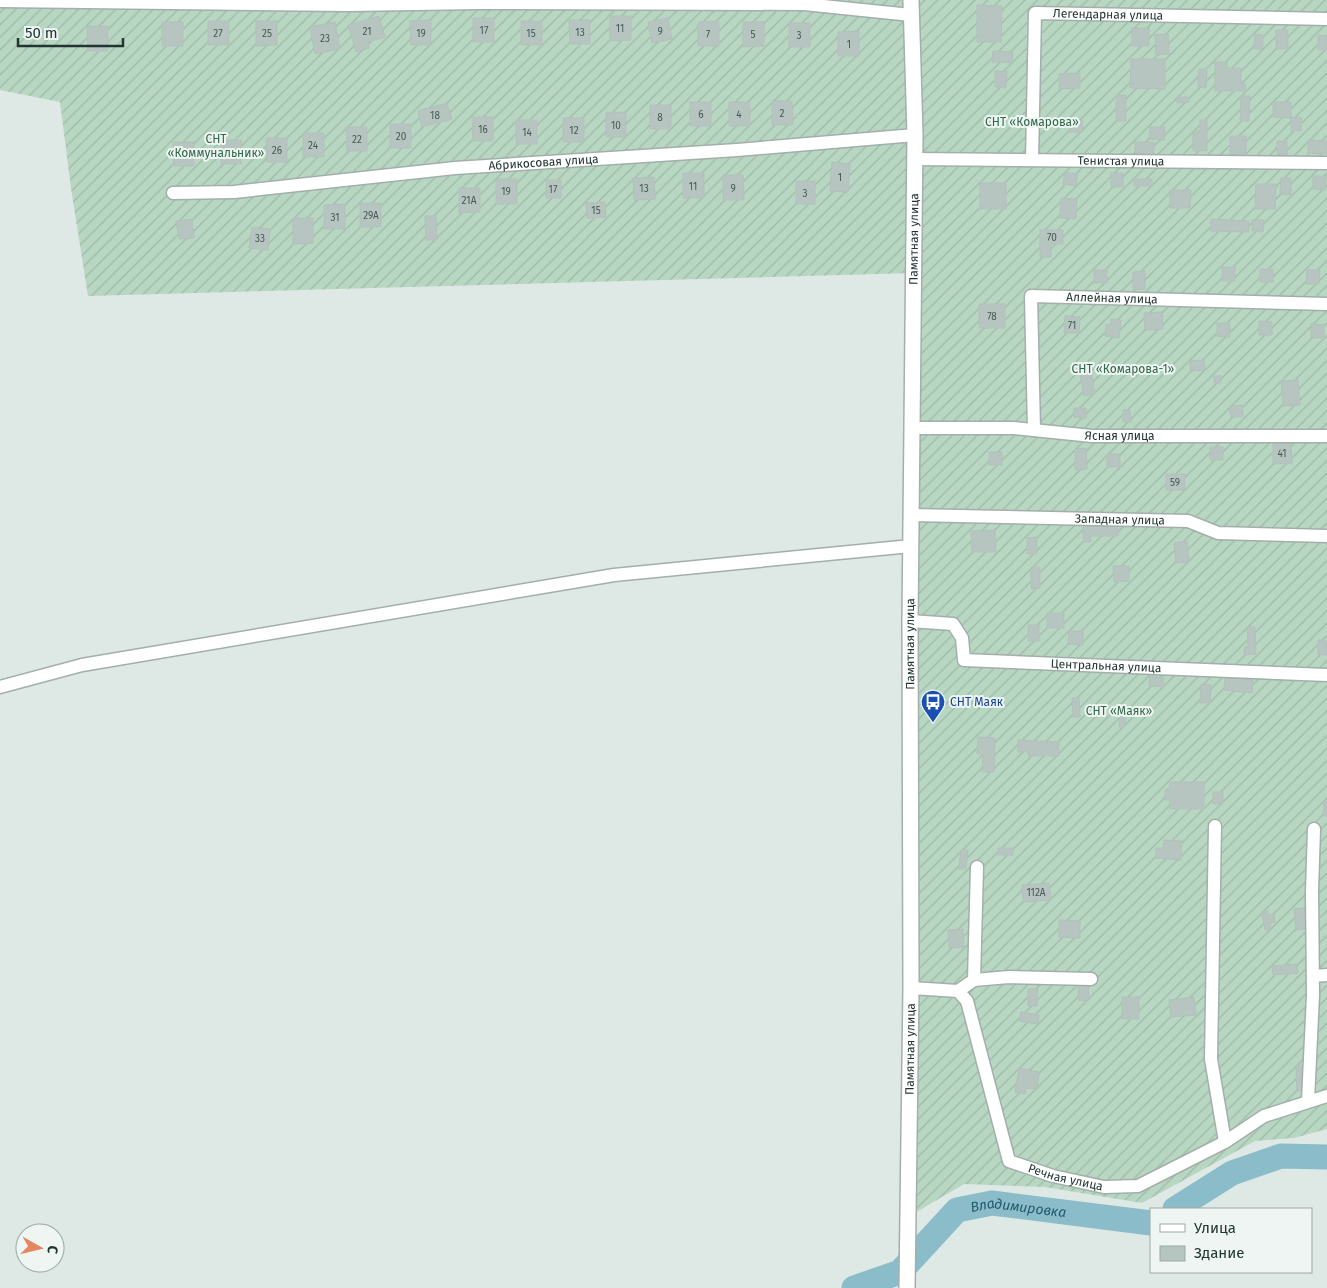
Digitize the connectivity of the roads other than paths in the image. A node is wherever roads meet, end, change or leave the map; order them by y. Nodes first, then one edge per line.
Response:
1 (0, 0) edge
2 (804, 2) edge
3 (911, 7) edge
4 (1327, 19) edge
5 (915, 135) junction
6 (915, 159) junction
7 (1032, 160) junction
8 (1327, 163) edge
9 (173, 193) dead end
10 (1327, 304) edge
11 (912, 428) junction
12 (1034, 430) junction
13 (1327, 436) edge
14 (911, 516) junction
15 (1327, 536) edge
16 (911, 546) junction
17 (910, 620) junction
18 (1327, 675) edge
19 (0, 687) edge
20 (1216, 826) dead end
21 (1314, 829) dead end
22 (977, 867) dead end
23 (1313, 976) junction
24 (1327, 976) edge
25 (1091, 979) dead end
26 (974, 980) junction
27 (911, 988) junction
28 (958, 991) junction
29 (1327, 1096) edge
30 (1308, 1101) junction
31 (1225, 1142) junction
32 (908, 1288) edge

1 - 2 street
2 - 3 street
3 - 5 street, Памятная улица
4 - 7 street, Легендарная улица
5 - 6 street, Памятная улица
5 - 9 street, Абрикосовая улица
6 - 7 street, Тенистая улица
6 - 11 street, Памятная улица
7 - 8 street, Тенистая улица
10 - 12 street, Аллейная улица
11 - 12 street, Ясная улица
11 - 14 street, Памятная улица
12 - 13 street, Ясная улица
14 - 15 street, Западная улица
14 - 16 street, Памятная улица
16 - 17 street, Памятная улица
16 - 19 street
17 - 18 street, Центральная улица
17 - 27 street, Памятная улица
20 - 31 street
21 - 23 street
22 - 26 street
23 - 24 street
23 - 30 street
25 - 26 street
26 - 28 street
27 - 28 street
27 - 32 street, Памятная улица
28 - 31 street, Речная улица
29 - 30 street, Речная улица
30 - 31 street, Речная улица

